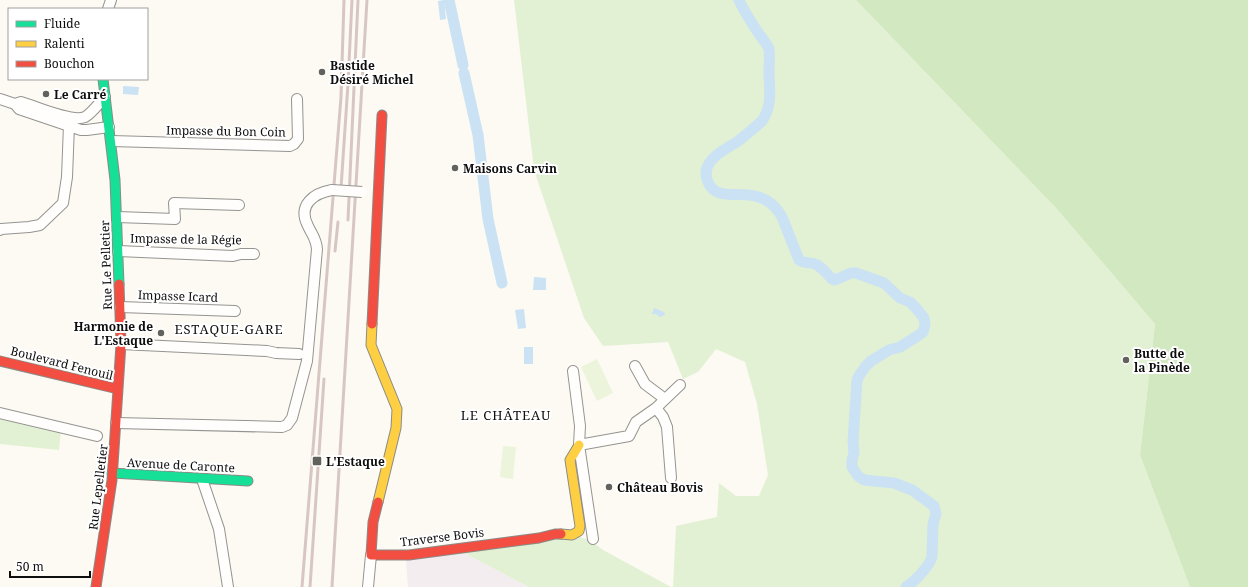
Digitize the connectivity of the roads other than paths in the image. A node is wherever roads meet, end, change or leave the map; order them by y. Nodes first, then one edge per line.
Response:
1 (103, 80) edge
2 (105, 97) junction
3 (0, 99) edge
4 (297, 99) dead end
5 (15, 104) junction
6 (382, 115) dead end
7 (69, 126) junction
8 (109, 127) junction
9 (111, 141) junction
10 (377, 193) junction
11 (240, 205) dead end
12 (117, 217) junction
13 (0, 230) edge
14 (118, 251) junction
15 (254, 254) dead end
16 (120, 307) junction
17 (234, 311) dead end
18 (121, 344) junction
19 (299, 354) dead end
20 (0, 361) edge
21 (635, 366) dead end
22 (572, 371) dead end
23 (680, 386) dead end
24 (118, 389) junction
25 (665, 399) junction
26 (656, 408) junction
27 (0, 413) edge
28 (116, 423) junction
29 (97, 436) dead end
30 (579, 445) junction
31 (112, 473) junction
32 (202, 478) junction
33 (671, 478) dead end
34 (248, 481) dead end
35 (593, 539) dead end
36 (371, 555) junction
37 (96, 587) edge
38 (228, 587) edge
39 (368, 587) edge

1 - 2 street, Rue Le Pelletier
2 - 5 street
2 - 8 street, Rue Le Pelletier
3 - 5 street
4 - 9 street, Impasse du Bon Coin
5 - 7 street
6 - 10 street
7 - 8 street
7 - 13 street
8 - 9 street, Rue Le Pelletier
9 - 12 street, Rue Le Pelletier
10 - 28 street, bridge
10 - 36 street
11 - 12 street
12 - 14 street, Rue Le Pelletier
14 - 15 street, Impasse de la Régie
14 - 16 street, Rue Le Pelletier
16 - 17 street, Impasse Icard
16 - 18 street, Rue Le Pelletier
18 - 19 street
18 - 24 street, Rue Le Pelletier
20 - 24 street, Boulevard Fenouil
21 - 25 street
22 - 30 street
23 - 25 street
24 - 28 street, Rue Lepelletier
25 - 26 street
26 - 30 street
26 - 33 street
27 - 29 street
28 - 31 street, Rue Lepelletier
30 - 35 street
30 - 36 street, Traverse Bovis
31 - 32 street, Avenue de Caronte
31 - 37 street, Rue Lepelletier
32 - 34 street, Avenue de Caronte
32 - 38 street
36 - 39 street

